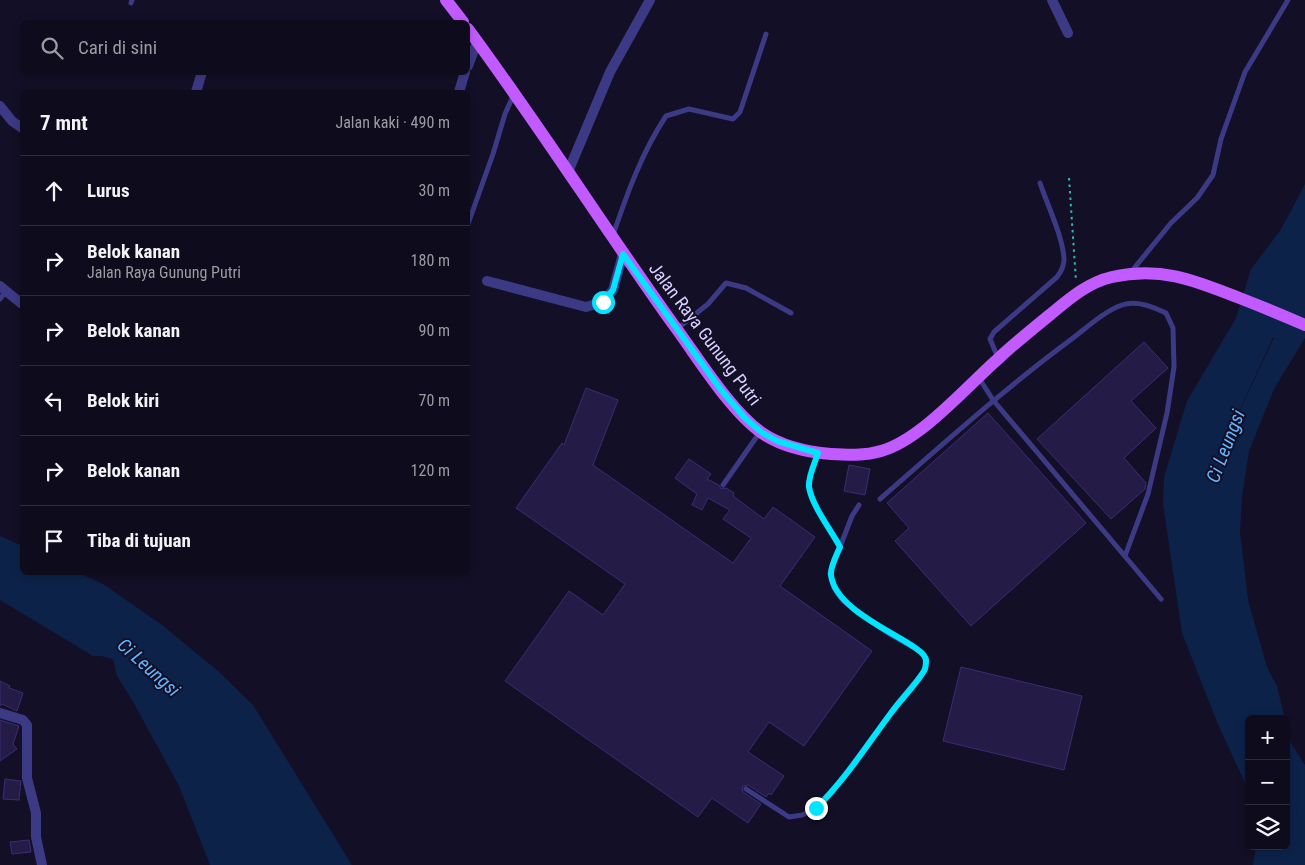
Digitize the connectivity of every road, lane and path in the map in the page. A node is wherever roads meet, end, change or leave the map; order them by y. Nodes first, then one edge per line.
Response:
1 (446, 0) edge
2 (650, 0) edge
3 (1052, 0) edge
4 (1288, 0) edge
5 (461, 20) edge
6 (470, 32) edge
7 (1068, 33) dead end
8 (766, 34) dead end
9 (477, 42) junction
10 (470, 61) edge
11 (201, 75) edge
12 (465, 75) edge
13 (197, 90) edge
14 (460, 90) edge
15 (514, 93) junction
16 (0, 106) edge
17 (20, 127) edge
18 (568, 172) junction
19 (1069, 178) dead end
20 (1040, 183) dead end
21 (470, 218) edge
22 (612, 237) junction
23 (623, 254) junction
24 (1129, 274) junction
25 (487, 281) dead end
26 (2, 292) edge
27 (1077, 292) junction
28 (20, 303) edge
29 (791, 314) dead end
30 (1305, 325) edge
31 (677, 329) junction
32 (998, 358) junction
33 (978, 377) junction
34 (994, 400) junction
35 (761, 432) junction
36 (818, 453) junction
37 (723, 485) dead end
38 (880, 499) dead end
39 (859, 505) dead end
40 (840, 547) junction
41 (1125, 556) junction
42 (1161, 599) dead end
43 (0, 713) edge
44 (746, 789) dead end
45 (42, 865) edge

1 - 5 main road
2 - 18 street
3 - 7 street
4 - 24 lane
6 - 9 main road, Jalan Raya Gunung Putri
8 - 22 lane
9 - 10 street
9 - 15 main road, Jalan Raya Gunung Putri
11 - 13 street
12 - 14 street
15 - 18 main road, Jalan Raya Gunung Putri
15 - 21 lane
16 - 17 street
18 - 22 main road, Jalan Raya Gunung Putri
19 - 27 path
20 - 32 lane
22 - 23 main road, Jalan Raya Gunung Putri
23 - 25 street
23 - 31 main road, Jalan Raya Gunung Putri
24 - 27 main road, Jalan Raya Gunung Putri
24 - 30 main road, Jalan Raya Gunung Putri
26 - 28 street
27 - 32 main road, Jalan Raya Gunung Putri
29 - 31 lane
31 - 35 main road, Jalan Raya Gunung Putri
32 - 33 main road, Jalan Raya Gunung Putri
33 - 34 lane
33 - 36 main road, Jalan Raya Gunung Putri
34 - 38 lane
34 - 41 lane
34 - 41 lane
35 - 36 main road, Jalan Raya Gunung Putri
35 - 37 lane
36 - 40 lane
39 - 40 lane
40 - 44 lane
41 - 42 lane
43 - 45 street

